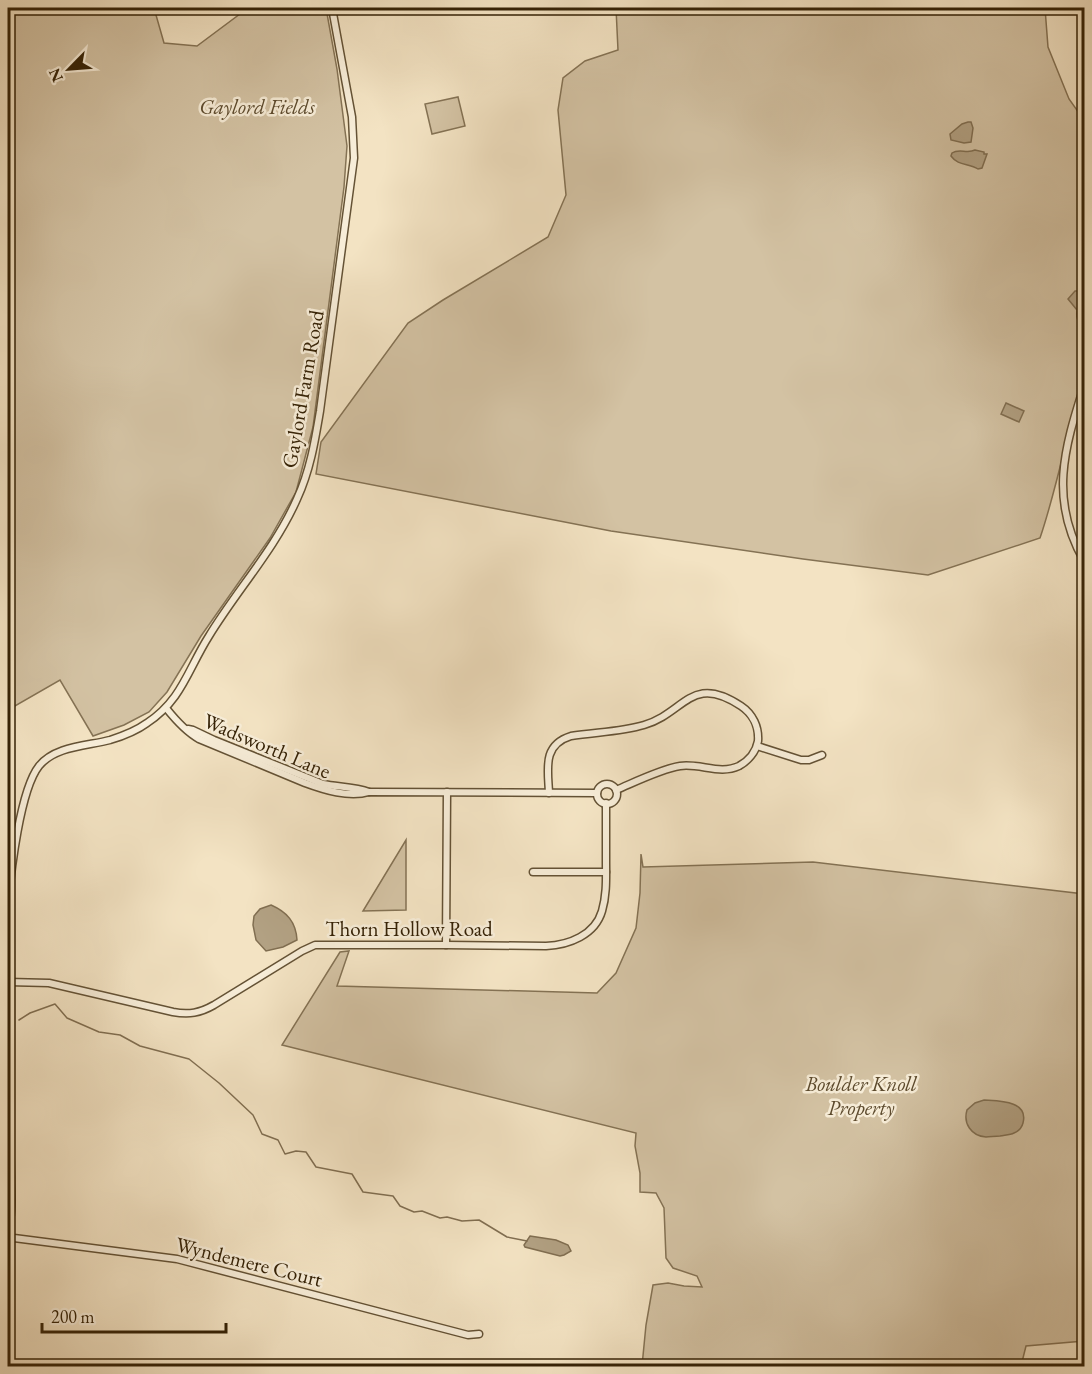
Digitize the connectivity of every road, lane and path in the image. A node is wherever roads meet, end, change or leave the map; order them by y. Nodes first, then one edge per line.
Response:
1 (332, 8) edge
2 (1084, 386) edge
3 (1084, 561) edge
4 (166, 708) junction
5 (757, 746) junction
6 (822, 755) dead end
7 (616, 790) junction
8 (447, 792) junction
9 (549, 793) junction
10 (597, 793) junction
11 (606, 803) junction
12 (533, 872) dead end
13 (606, 872) junction
14 (8, 903) edge
15 (446, 945) junction
16 (8, 982) edge
17 (8, 1068) edge
18 (8, 1229) edge
19 (8, 1236) edge
20 (479, 1334) dead end

1 - 4 street, Gaylord Farm Road
2 - 3 street
4 - 8 street, Wadsworth Lane
4 - 14 street, Gaylord Farm Road
5 - 6 street
5 - 7 street
5 - 9 street
7 - 10 street
7 - 11 street
8 - 9 street, Wadsworth Lane
8 - 15 street
9 - 10 street, Wadsworth Lane
10 - 11 street
11 - 13 street, Thorn Hollow Road
12 - 13 street
13 - 15 street, Thorn Hollow Road
15 - 16 street, Thorn Hollow Road
17 - 18 street
19 - 20 street, Wyndemere Court

